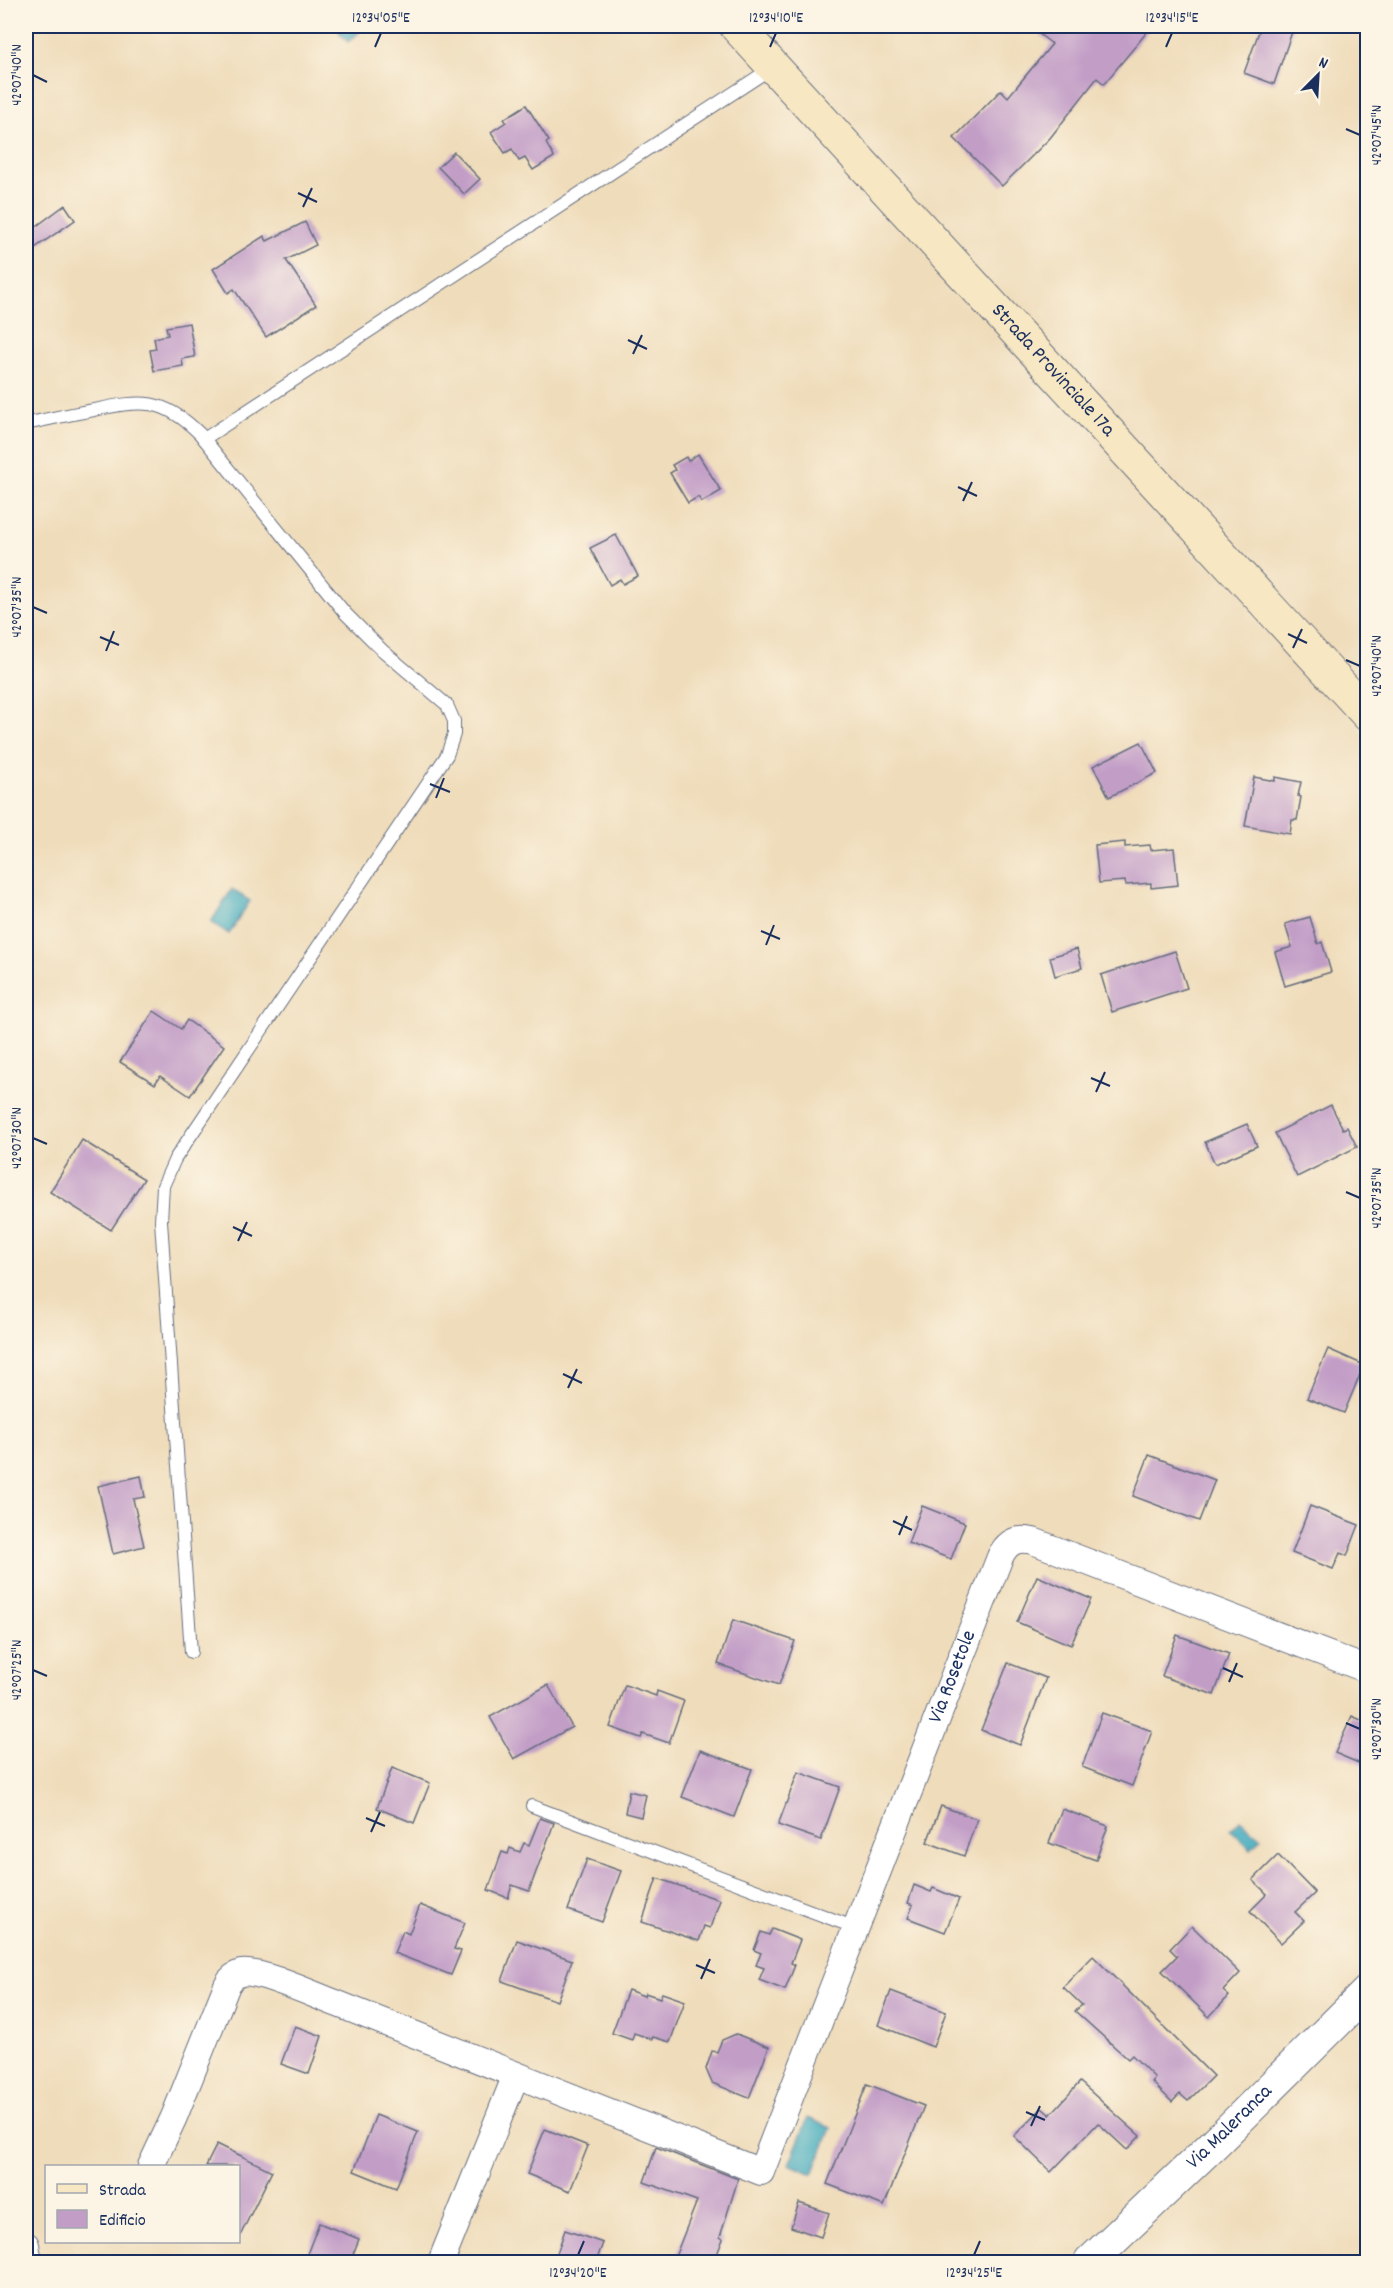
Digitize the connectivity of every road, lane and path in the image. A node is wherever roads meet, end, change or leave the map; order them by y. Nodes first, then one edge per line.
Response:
1 (736, 26) edge
2 (774, 67) junction
3 (26, 424) edge
4 (204, 439) junction
5 (1368, 715) edge
6 (191, 1652) dead end
7 (1368, 1670) edge
8 (532, 1806) dead end
9 (856, 1928) junction
10 (1368, 1991) edge
11 (516, 2075) junction
12 (151, 2165) edge
13 (26, 2245) edge
14 (29, 2262) edge
15 (441, 2262) edge
16 (1090, 2262) edge

1 - 2 main road, Strada Provinciale 17a
2 - 4 lane
2 - 5 main road, Strada Provinciale 17a
3 - 4 lane
4 - 6 lane
7 - 9 street, Via Rosetole
8 - 9 lane
9 - 11 street, Via Rosetole
10 - 16 street, Via Maleranca
11 - 12 street
11 - 15 street
13 - 14 street

